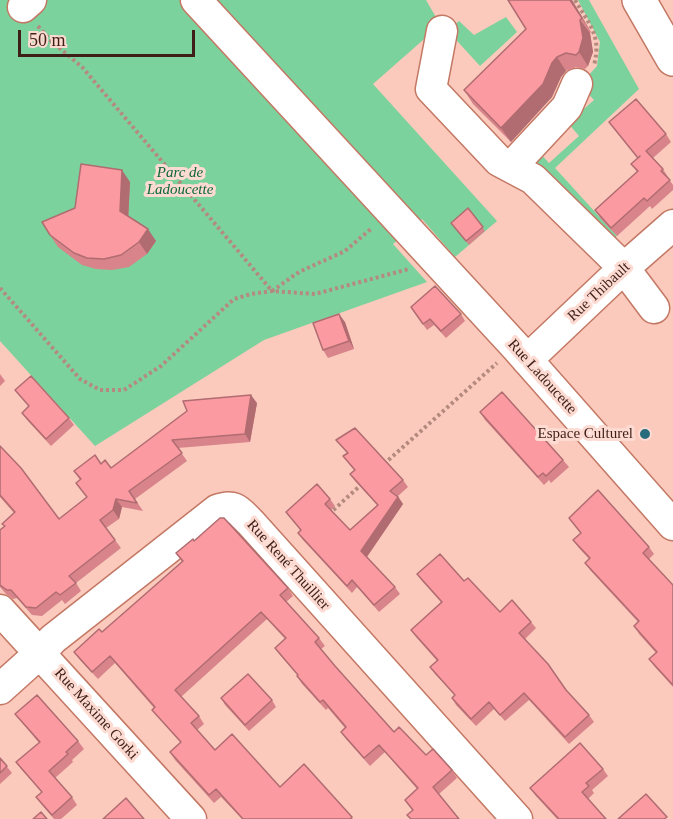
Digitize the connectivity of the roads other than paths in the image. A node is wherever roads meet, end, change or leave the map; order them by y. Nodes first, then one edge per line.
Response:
1 (196, 0) edge
2 (639, 0) edge
3 (442, 31) dead end
4 (673, 59) edge
5 (577, 84) road end
6 (512, 166) junction
7 (673, 225) edge
8 (624, 268) junction
9 (654, 308) dead end
10 (521, 353) junction
11 (673, 525) edge
12 (0, 610) edge
13 (40, 653) junction
14 (0, 689) edge
15 (191, 819) edge
16 (517, 819) edge

1 - 10 street, Rue Ladoucette
2 - 4 main road
3 - 6 street
5 - 6 street
6 - 8 street
7 - 8 street, Rue Thibault
8 - 9 street
8 - 10 street, Rue Thibault
10 - 11 street, Rue Ladoucette
12 - 13 street, Rue Maxime Gorki
13 - 14 street, Rue René Thuillier
13 - 15 street, Rue Maxime Gorki
13 - 16 street, Rue René Thuillier

